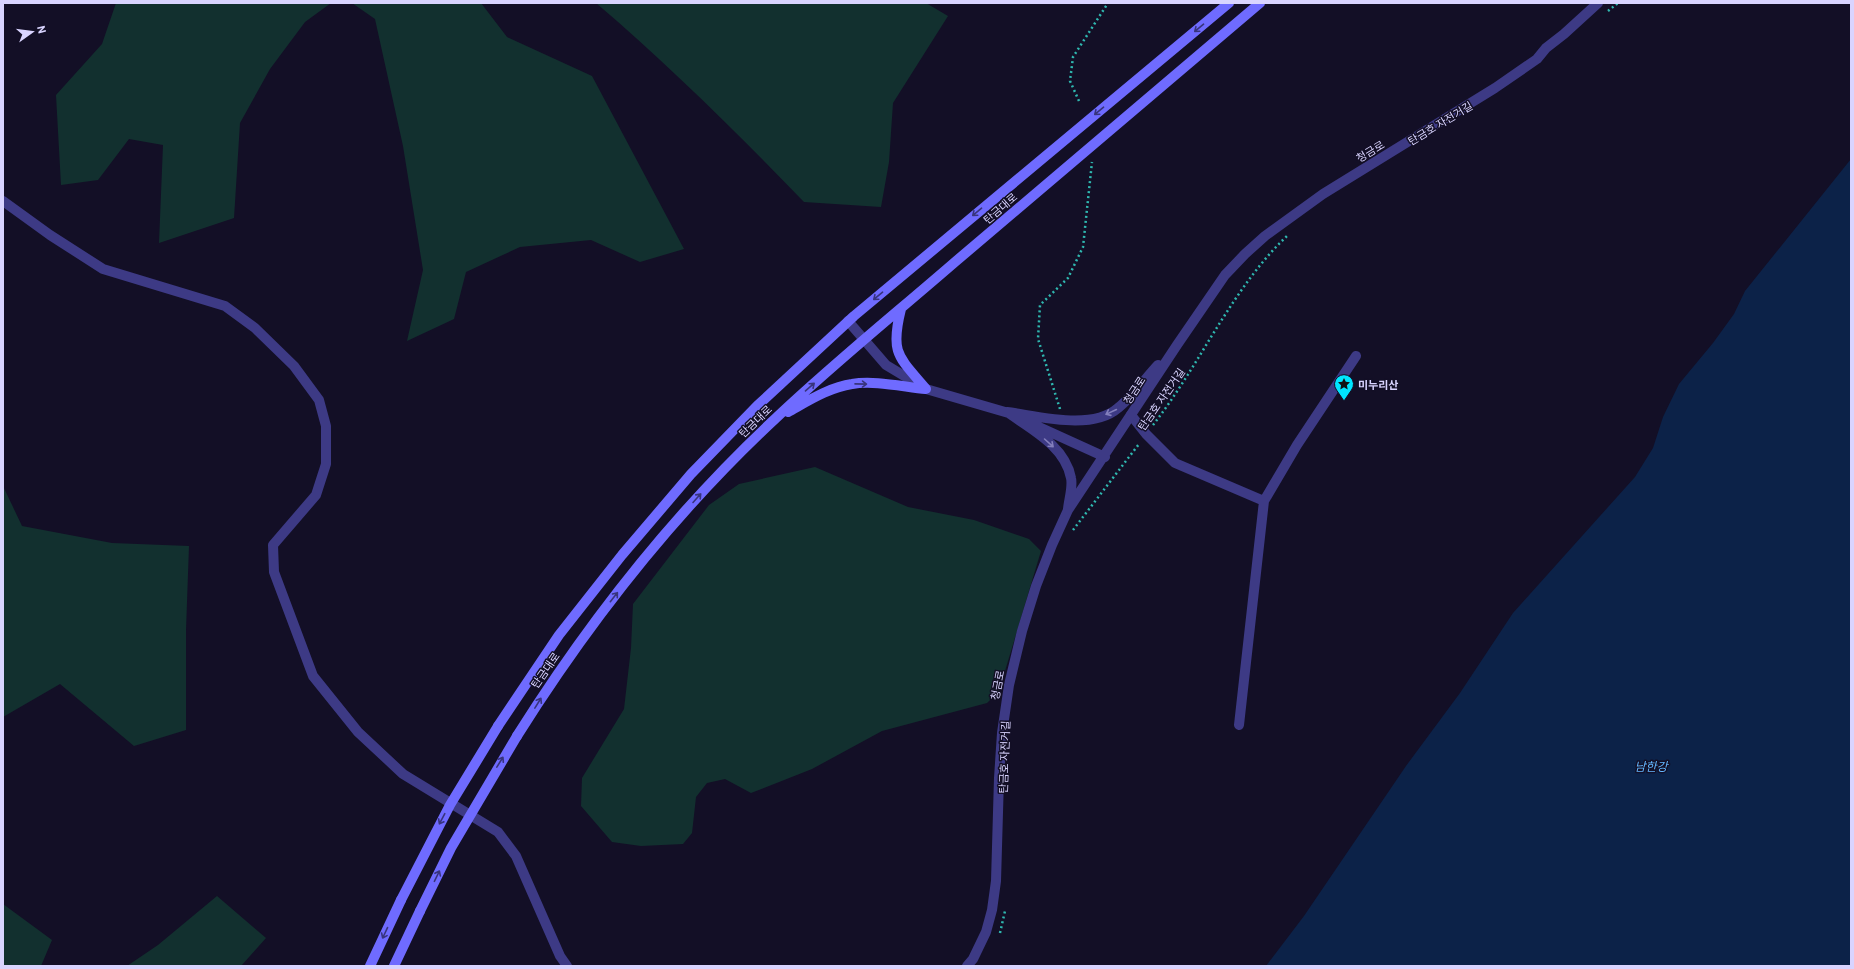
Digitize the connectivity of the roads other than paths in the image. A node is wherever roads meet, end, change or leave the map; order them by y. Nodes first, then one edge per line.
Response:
1 (1229, 3) edge
2 (1260, 3) edge
3 (1598, 3) edge
4 (3, 201) edge
5 (901, 309) junction
6 (848, 322) junction
7 (864, 341) junction
8 (1177, 344) junction
9 (1356, 356) dead end
10 (926, 389) junction
11 (1007, 412) junction
12 (1131, 415) junction
13 (774, 419) junction
14 (1105, 457) junction
15 (1264, 501) junction
16 (1068, 510) junction
17 (1239, 725) dead end
18 (370, 966) edge
19 (394, 966) edge
20 (567, 966) edge
21 (967, 966) edge

1 -> 6 main road, 탄금대로
2 - 5 main road, 탄금대로
3 - 8 street, 청금로
4 - 20 street
5 - 7 main road, 탄금대로
5 - 10 main road
6 - 7 street
6 -> 18 main road, 탄금대로, bridge
7 - 10 street
13 -> 7 main road, 탄금대로
8 -> 11 street
8 - 12 street, 청금로
9 - 15 street
10 - 11 street
13 -> 10 main road
11 - 14 street
11 -> 16 street
12 - 14 street, 청금로
12 - 15 street
19 -> 13 main road, 탄금대로, bridge
14 - 16 street, 청금로
15 - 17 street
16 - 21 street, 청금로

